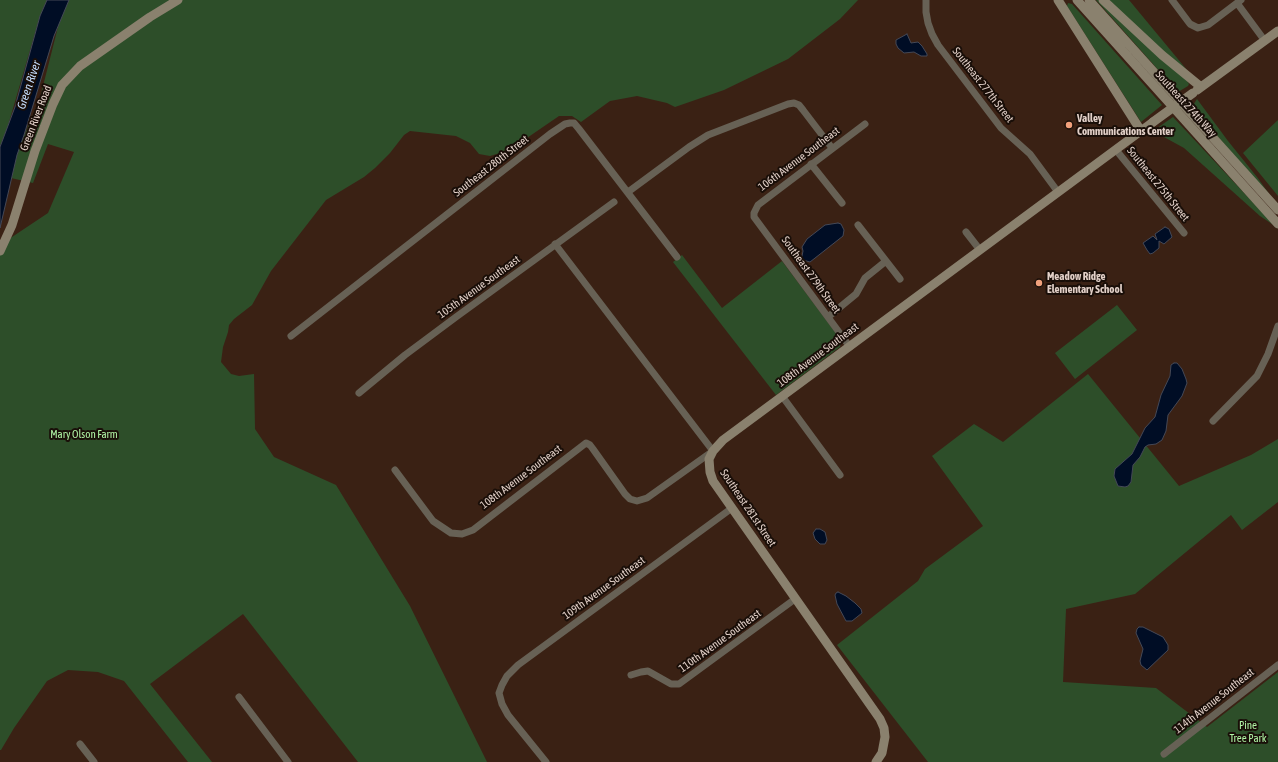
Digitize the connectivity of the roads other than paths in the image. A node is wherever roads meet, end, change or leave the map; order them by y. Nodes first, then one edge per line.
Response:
1 (178, 0) edge
2 (926, 0) edge
3 (1058, 0) edge
4 (1077, 0) edge
5 (1088, 0) edge
6 (1103, 0) edge
7 (1172, 0) edge
8 (1239, 2) edge
9 (1278, 31) edge
10 (1265, 41) junction
11 (1201, 87) junction
12 (865, 124) dead end
13 (1141, 132) junction
14 (832, 148) junction
15 (1116, 150) junction
16 (812, 164) junction
17 (628, 192) junction
18 (1058, 192) junction
19 (614, 202) dead end
20 (842, 203) dead end
21 (1278, 210) edge
22 (754, 217) joint
23 (1278, 224) edge
24 (858, 225) dead end
25 (966, 232) dead end
26 (1184, 233) dead end
27 (555, 244) junction
28 (980, 250) junction
29 (0, 251) edge
30 (677, 257) dead end
31 (886, 261) junction
32 (900, 279) dead end
33 (828, 317) junction
34 (1278, 326) edge
35 (291, 336) dead end
36 (850, 347) junction
37 (359, 393) dead end
38 (782, 396) junction
39 (1213, 421) dead end
40 (712, 451) junction
41 (395, 470) dead end
42 (840, 475) dead end
43 (732, 508) junction
44 (795, 599) junction
45 (1278, 665) edge
46 (632, 675) dead end
47 (239, 698) dead end
48 (80, 744) dead end
49 (1164, 754) dead end
50 (94, 762) edge
51 (288, 762) edge
52 (546, 762) edge
53 (876, 762) edge

1 - 29 street, Green River Road
2 - 18 street, Southeast 277th Street
3 - 13 street
4 - 23 street, Southeast 274th Way
5 - 21 street, Southeast 274th Way
6 - 11 street
7 - 8 street
8 - 10 street
9 - 10 street, 108th Avenue Southeast
10 - 11 street, 108th Avenue Southeast
11 - 13 street, 108th Avenue Southeast, bridge
12 - 14 street, 106th Avenue Southeast
13 - 15 street, 108th Avenue Southeast
14 - 16 street, 106th Avenue Southeast
14 - 17 street
15 - 18 street, 108th Avenue Southeast
15 - 26 street, Southeast 275th Street
16 - 20 street
16 - 22 street, 106th Avenue Southeast
17 - 30 street, Southeast 280th Street
17 - 35 street, Southeast 280th Street
18 - 28 street, 108th Avenue Southeast
19 - 27 street, 105th Avenue Southeast
22 - 33 street, Southeast 279th Street
24 - 31 street
25 - 28 street
27 - 37 street, 105th Avenue Southeast
27 - 40 street
28 - 36 street, 108th Avenue Southeast
31 - 32 street
31 - 33 street
33 - 36 street, Southeast 279th Street
34 - 39 street
36 - 38 street, 108th Avenue Southeast
38 - 40 street, 108th Avenue Southeast
38 - 42 street
40 - 41 street, 108th Avenue Southeast
40 - 43 street, Southeast 281st Street
43 - 44 street, Southeast 281st Street
43 - 52 street, 109th Avenue Southeast
44 - 46 street, 110th Avenue Southeast
44 - 53 street, Southeast 281st Street
45 - 49 street, 114th Avenue Southeast
47 - 51 street
48 - 50 street

